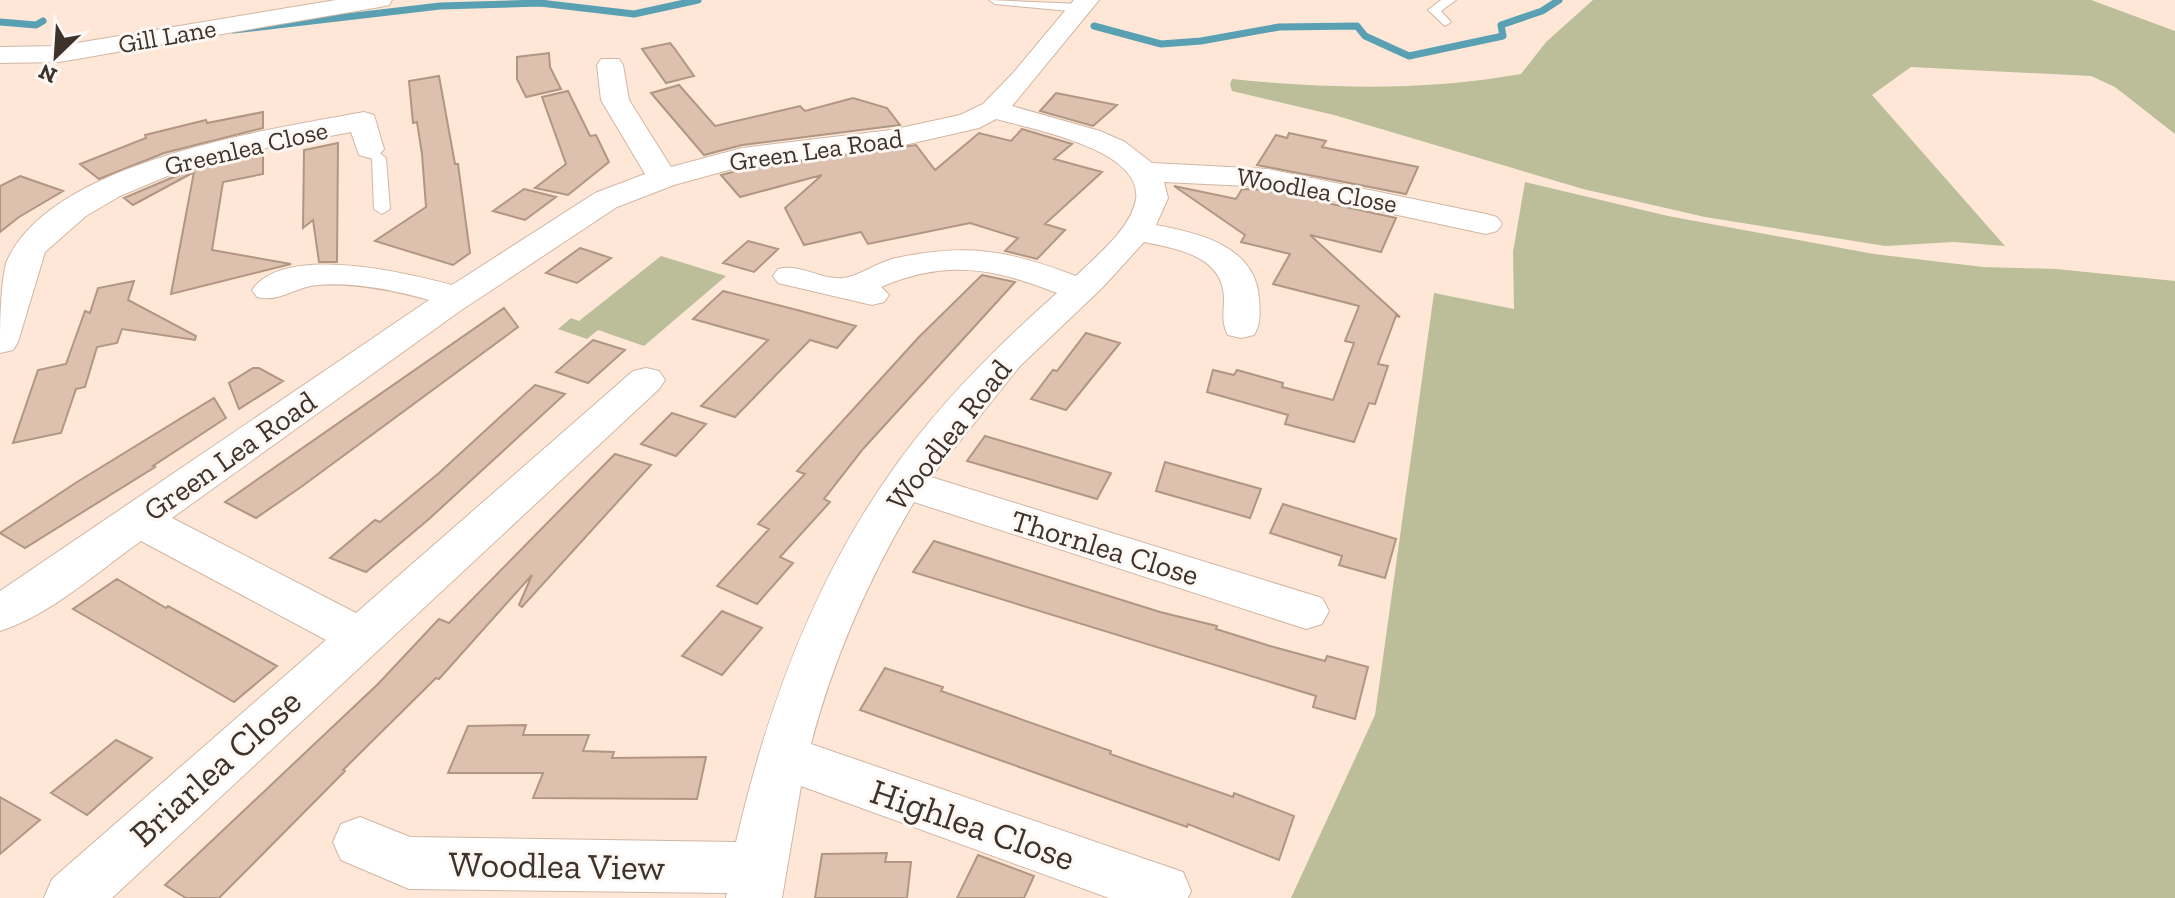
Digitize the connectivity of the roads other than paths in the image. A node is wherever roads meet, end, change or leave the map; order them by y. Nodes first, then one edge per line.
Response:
1 (380, 0) edge
2 (995, 0) edge
3 (1450, 0) edge
4 (1083, 4) edge
5 (1445, 22) dead end
6 (0, 55) edge
7 (610, 65) dead end
8 (993, 110) junction
9 (369, 149) joint
10 (1146, 172) junction
11 (663, 178) junction
12 (382, 209) dead end
13 (1486, 224) dead end
14 (1137, 231) junction
15 (790, 276) dead end
16 (279, 279) dead end
17 (1079, 289) junction
18 (458, 297) junction
19 (1241, 327) dead end
20 (0, 342) edge
21 (646, 380) dead end
22 (904, 484) junction
23 (138, 520) junction
24 (1306, 611) dead end
25 (0, 613) edge
26 (359, 636) junction
27 (783, 757) junction
28 (360, 842) dead end
29 (756, 883) edge
30 (1163, 891) dead end
31 (72, 898) edge

1 - 6 street, Gill Lane
2 - 4 lane
3 - 5 lane
4 - 8 street, Green Lea Road
7 - 11 street
8 - 10 street
8 - 11 street, Green Lea Road
9 - 12 lane
9 - 20 street, Greenlea Close
10 - 13 street, Woodlea Close
10 - 14 street, Woodlea Road
11 - 18 street, Green Lea Road
14 - 17 street, Woodlea Road
14 - 19 street
15 - 17 street
16 - 18 street
17 - 22 street, Woodlea Road
18 - 23 street, Green Lea Road
21 - 26 street, Briarlea Close
22 - 24 street, Thornlea Close
22 - 27 street, Woodlea Road
23 - 25 street, Green Lea Road
23 - 26 street
26 - 31 street, Briarlea Close
27 - 29 street, Woodlea Road
27 - 30 street, Highlea Close
28 - 29 street, Woodlea View

